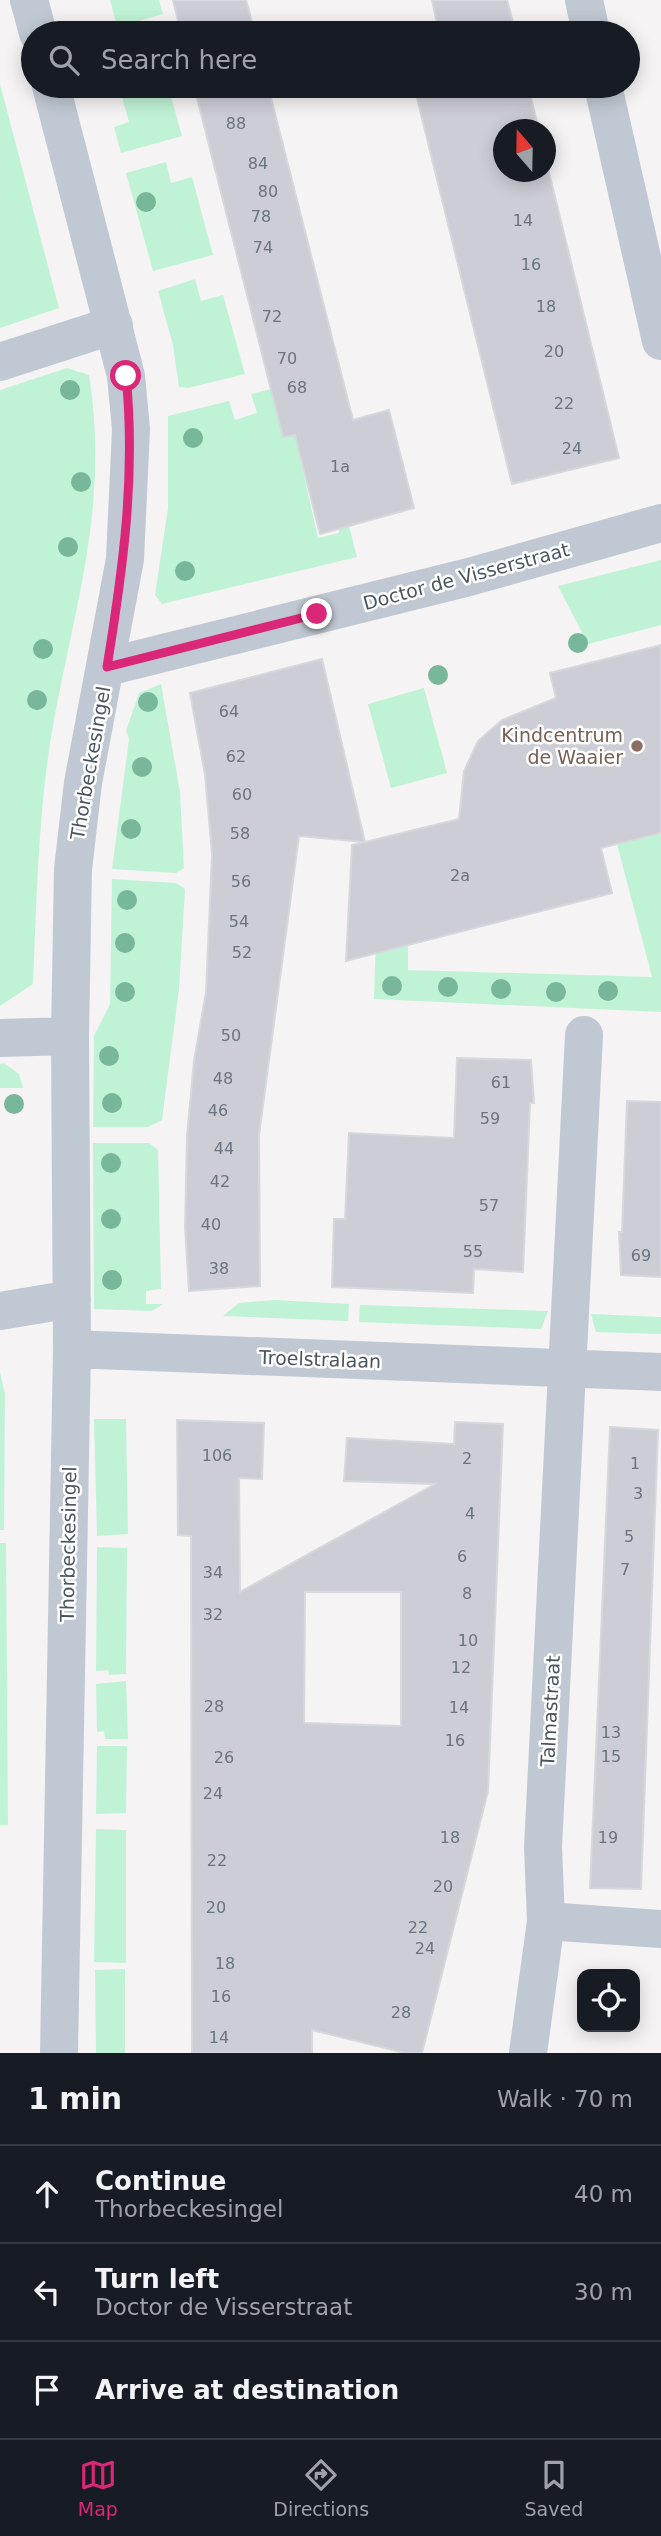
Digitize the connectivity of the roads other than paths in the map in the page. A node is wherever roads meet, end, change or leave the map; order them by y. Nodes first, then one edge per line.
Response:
1 (29, 0) edge
2 (584, 0) edge
3 (35, 21) edge
4 (588, 21) edge
5 (54, 98) edge
6 (606, 98) edge
7 (114, 325) junction
8 (661, 341) edge
9 (0, 362) edge
10 (661, 523) edge
11 (107, 667) junction
12 (584, 1035) dead end
13 (70, 1036) junction
14 (0, 1038) edge
15 (72, 1299) junction
16 (0, 1311) edge
17 (72, 1349) junction
18 (568, 1368) junction
19 (661, 1372) edge
20 (546, 1921) junction
21 (661, 1929) edge
22 (59, 2053) edge
23 (528, 2053) edge

1 - 3 street
2 - 4 street
5 - 7 street, Thorbeckesingel
6 - 8 street
7 - 9 street
7 - 11 street, Thorbeckesingel
10 - 11 street, Doctor de Visserstraat
11 - 13 street, Thorbeckesingel
12 - 18 street
13 - 14 street
13 - 15 street, Thorbeckesingel
15 - 16 street
15 - 17 street, Thorbeckesingel
17 - 18 street, Troelstralaan
17 - 22 street, Thorbeckesingel
18 - 19 street, Troelstralaan
18 - 20 street, Talmastraat
20 - 21 street
20 - 23 street, Talmastraat

